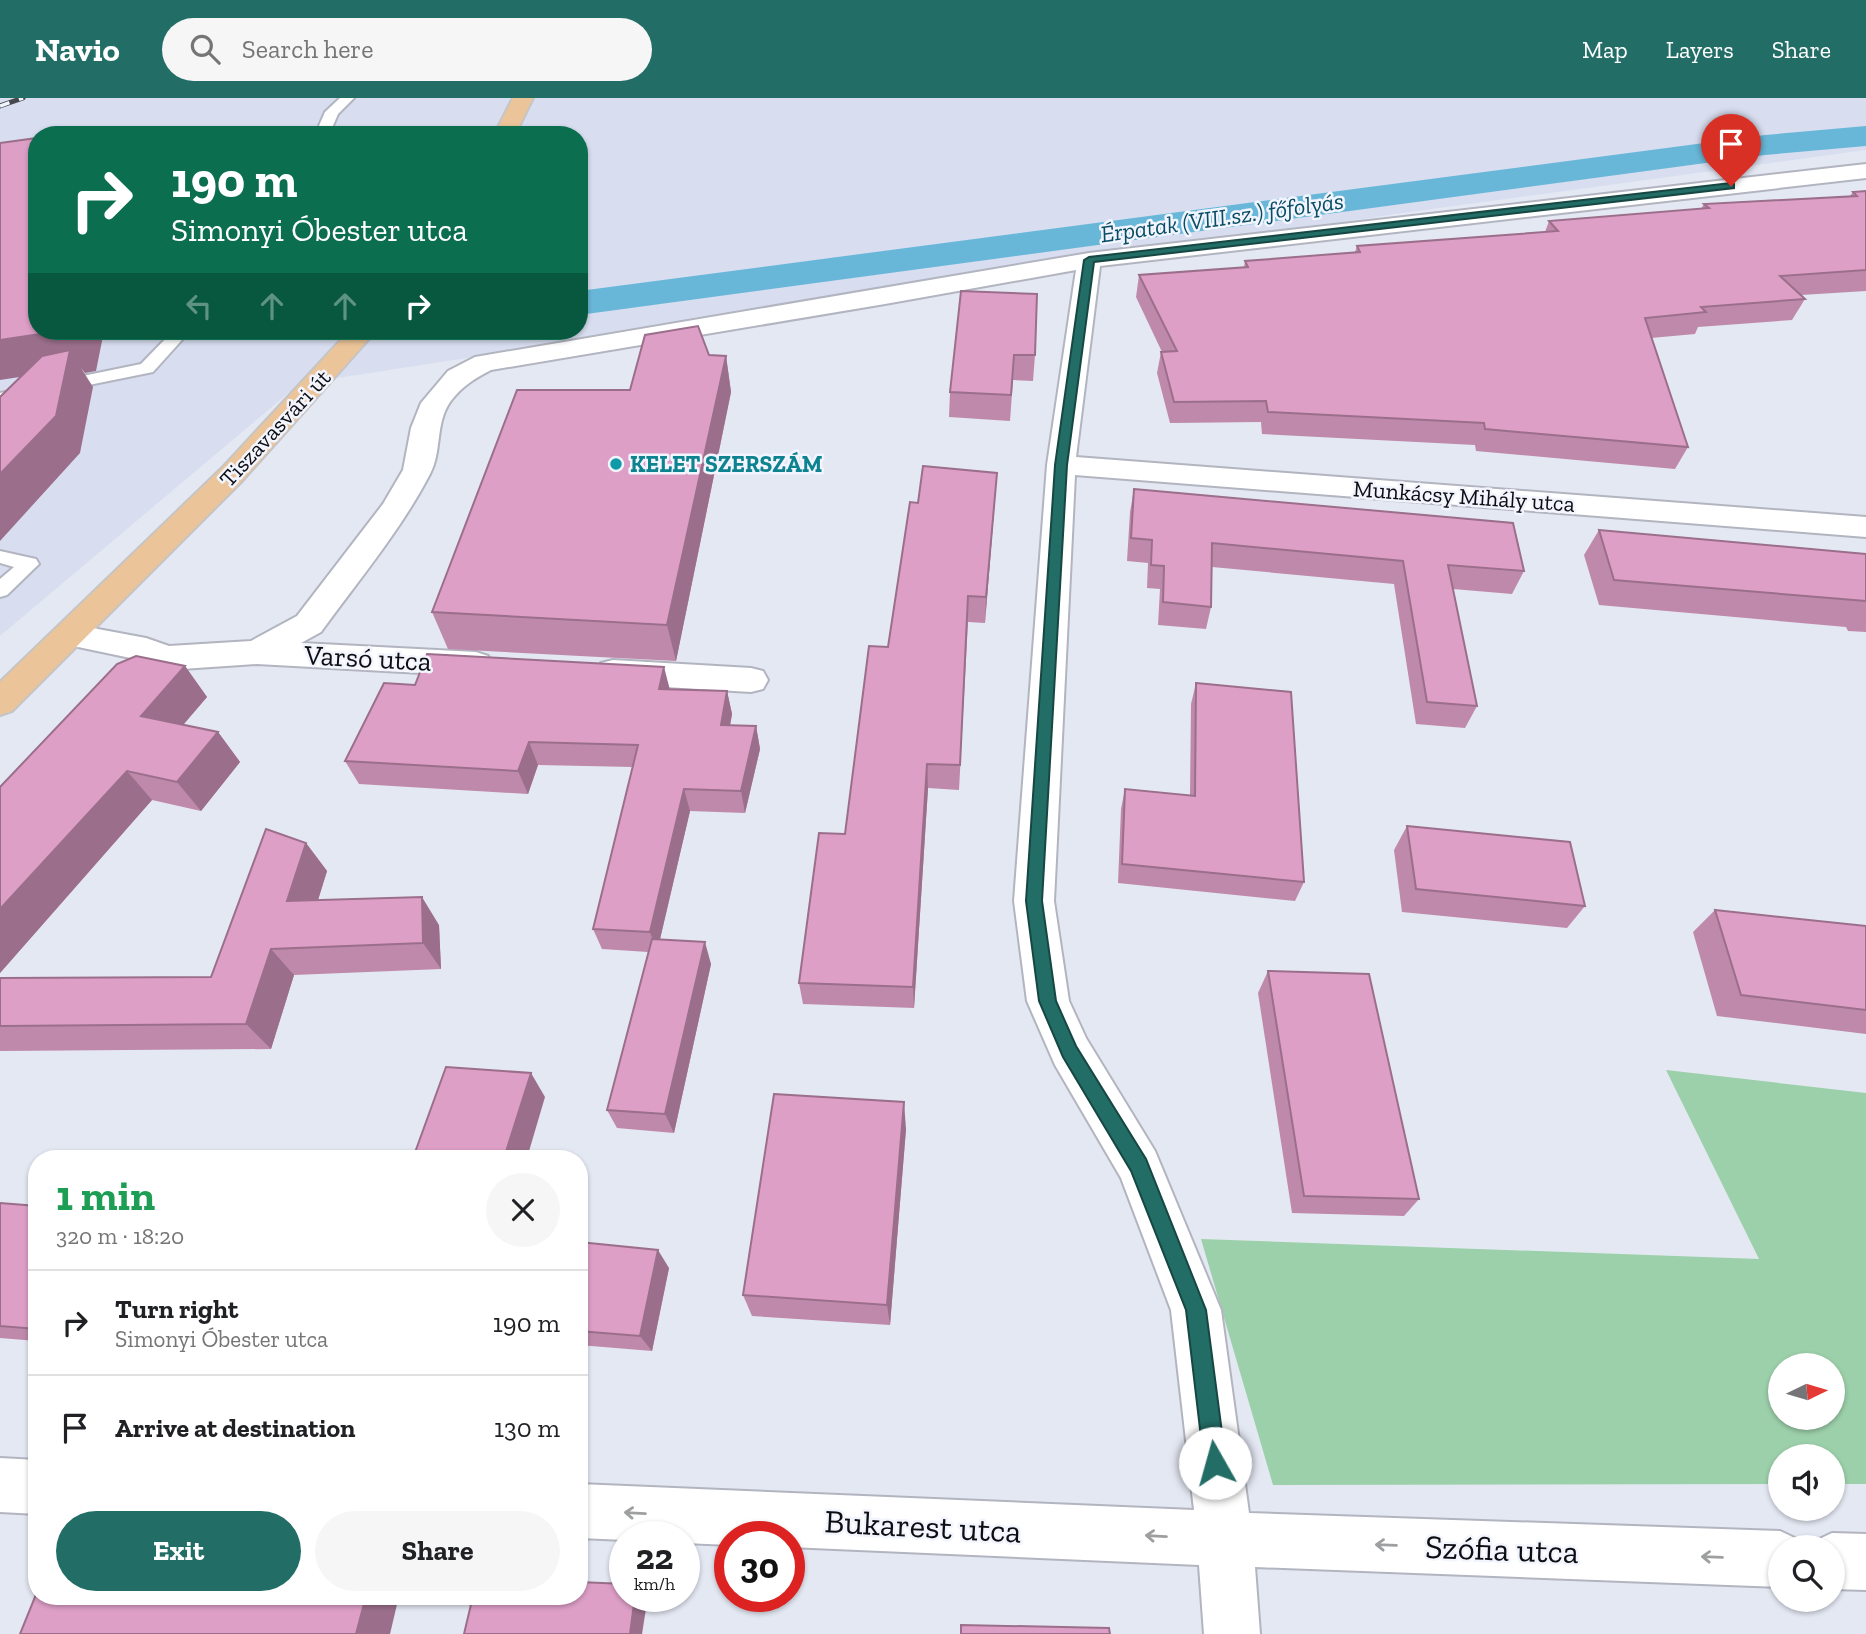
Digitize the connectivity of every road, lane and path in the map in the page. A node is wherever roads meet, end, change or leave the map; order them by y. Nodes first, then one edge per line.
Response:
1 (348, 98) edge
2 (523, 98) edge
3 (326, 126) edge
4 (509, 126) edge
5 (1866, 171) edge
6 (1089, 260) junction
7 (173, 340) edge
8 (355, 340) edge
9 (0, 398) edge
10 (1061, 465) junction
11 (1866, 527) edge
12 (0, 557) edge
13 (0, 590) edge
14 (71, 635) junction
15 (257, 652) junction
16 (504, 666) edge
17 (586, 671) edge
18 (751, 680) dead end
19 (0, 702) edge
20 (0, 1485) edge
21 (28, 1487) edge
22 (588, 1511) edge
23 (1224, 1539) junction
24 (1768, 1559) edge
25 (1845, 1561) edge
26 (1866, 1562) edge
27 (1232, 1634) edge

1 - 3 lane
2 - 4 main road
5 - 6 street
6 - 10 street
6 - 15 street
7 - 9 lane
8 - 14 main road, Tiszavasvári út
10 - 11 street, Munkácsy Mihály utca
10 - 23 street
12 - 13 lane
14 - 15 street, Varsó utca
14 - 19 main road, Tiszavasvári út
15 - 16 street, Varsó utca
17 - 18 street
20 - 21 street
23 -> 22 street, Bukarest utca
24 -> 23 street, Szófia utca
23 - 27 street
25 - 26 street

